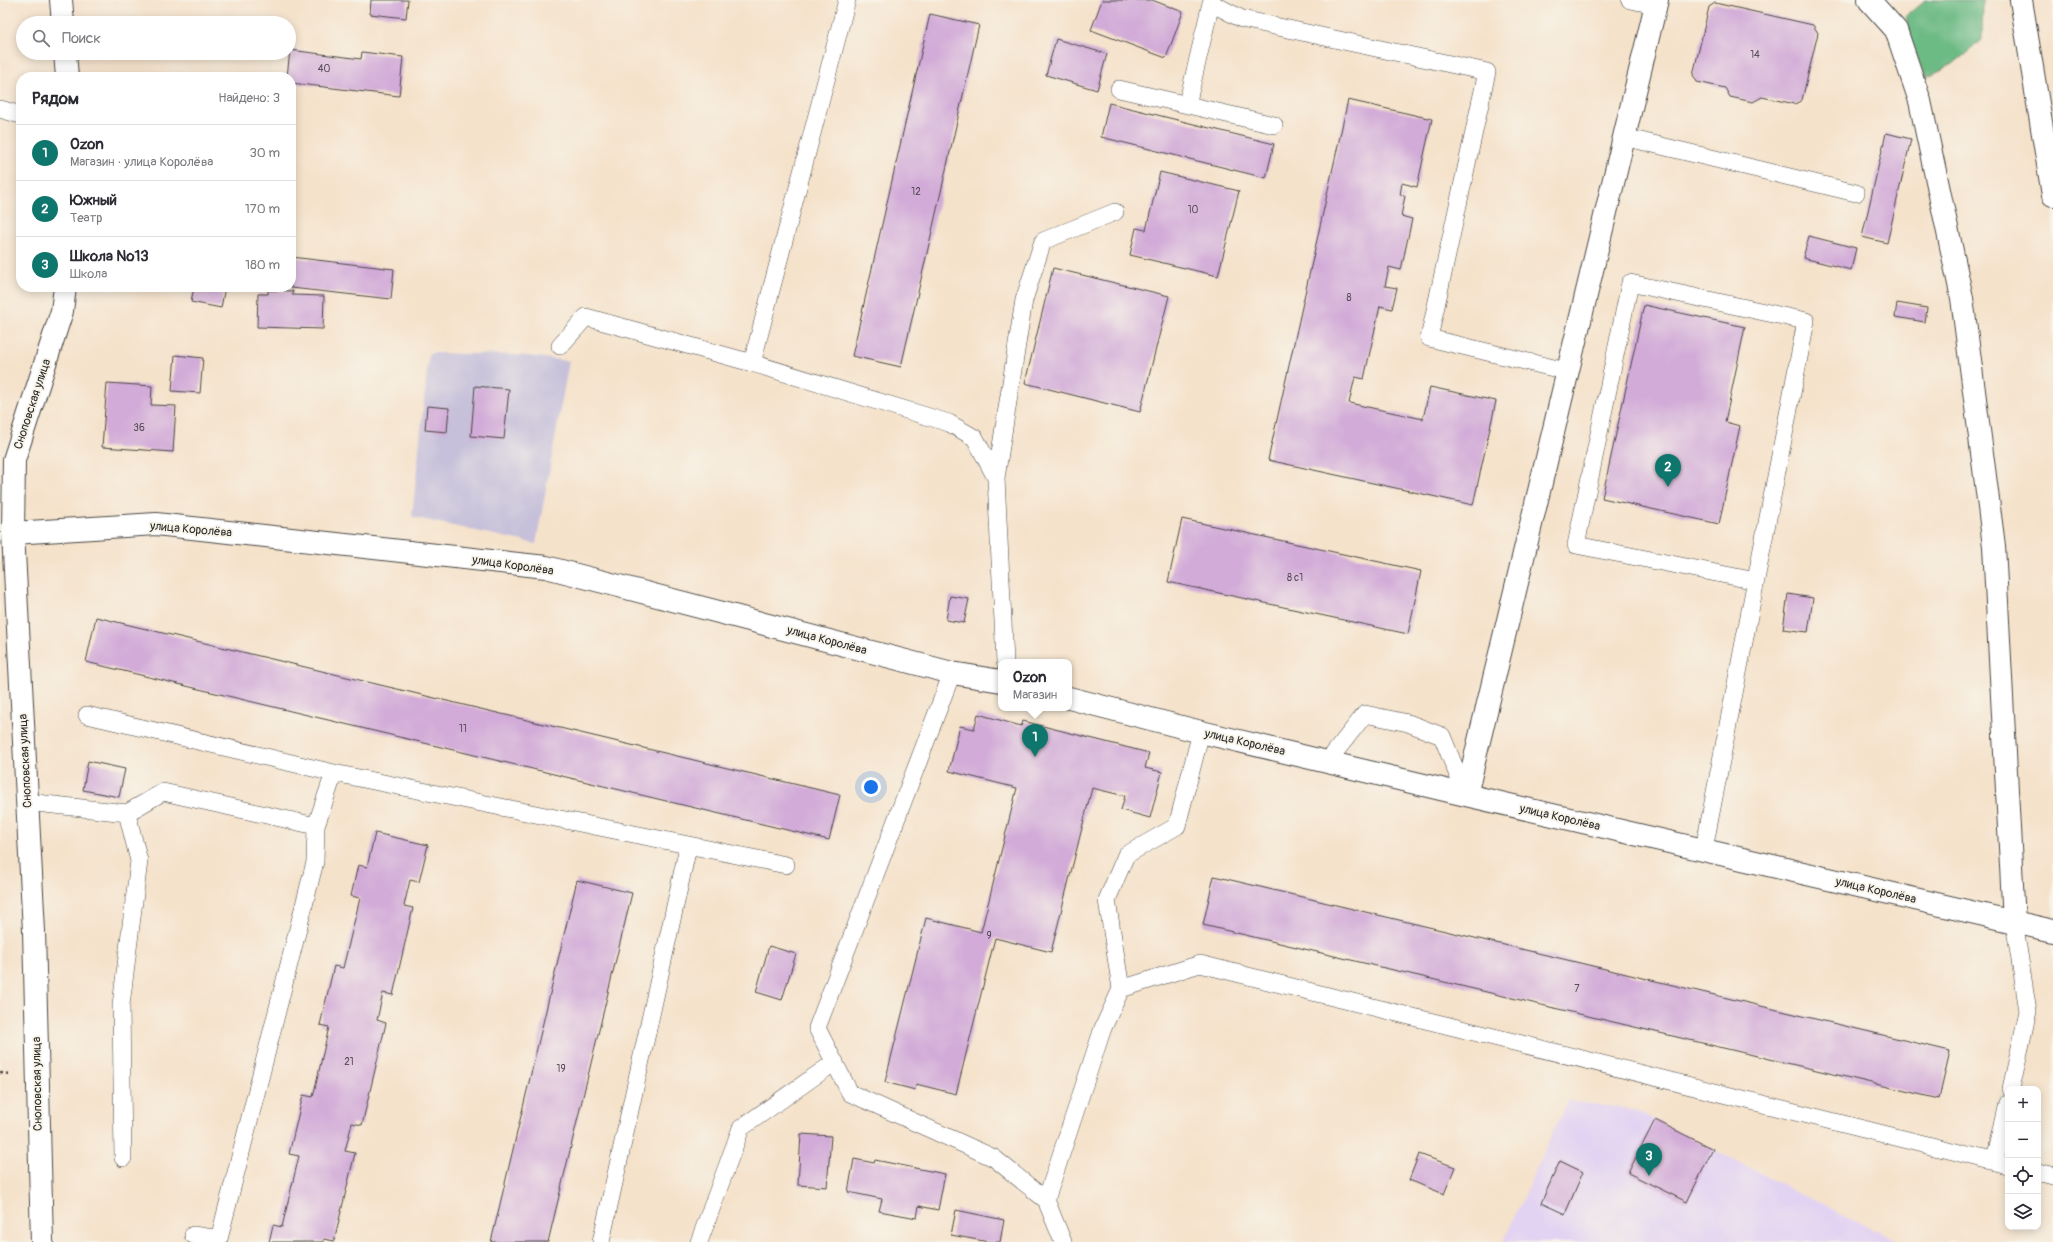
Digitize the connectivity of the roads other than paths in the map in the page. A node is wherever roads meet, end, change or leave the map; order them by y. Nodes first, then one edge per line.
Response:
1 (61, 0) edge
2 (847, 0) edge
3 (1630, 0) edge
4 (1869, 0) edge
5 (2021, 0) edge
6 (1211, 1) edge
7 (1656, 3) edge
8 (62, 16) edge
9 (66, 60) edge
10 (67, 72) edge
11 (1119, 89) dead end
12 (1187, 105) junction
13 (0, 109) edge
14 (16, 114) edge
15 (1274, 125) dead end
16 (1624, 137) junction
17 (1856, 193) dead end
18 (2053, 195) edge
19 (1115, 212) dead end
20 (64, 292) edge
21 (560, 346) dead end
22 (752, 363) junction
23 (1566, 371) junction
24 (996, 478) junction
25 (13, 533) junction
26 (1756, 581) junction
27 (1005, 659) edge
28 (952, 673) junction
29 (998, 681) edge
30 (1072, 699) edge
31 (87, 715) dead end
32 (1201, 732) junction
33 (1328, 761) junction
34 (334, 773) junction
35 (1466, 795) junction
36 (27, 802) junction
37 (127, 813) junction
38 (316, 826) junction
39 (688, 847) junction
40 (1704, 849) junction
41 (786, 865) dead end
42 (2014, 922) junction
43 (2053, 930) edge
44 (1121, 989) junction
45 (835, 1062) junction
46 (2012, 1086) edge
47 (2006, 1122) edge
48 (123, 1158) dead end
49 (2002, 1164) edge
50 (2041, 1174) edge
51 (2053, 1176) edge
52 (1046, 1200) junction
53 (193, 1235) dead end
54 (42, 1242) edge
55 (601, 1242) edge
56 (699, 1242) edge
57 (1063, 1242) edge

1 - 8 street
2 - 22 lane
3 - 7 lane
4 - 42 street
5 - 18 street
6 - 12 lane
6 - 23 lane
7 - 16 street
9 - 10 street
11 - 12 lane
12 - 15 lane
13 - 14 lane
16 - 17 lane
16 - 23 street
19 - 24 lane
20 - 25 street, Сноповская улица
21 - 22 lane
22 - 24 lane
23 - 35 street
24 - 27 lane
25 - 28 street, улица Королёва
25 - 36 street, Сноповская улица
26 - 26 lane
26 - 40 lane
28 - 29 street, улица Королёва
28 - 45 lane
30 - 32 street, улица Королёва
31 - 34 lane
32 - 33 street, улица Королёва
32 - 44 lane
33 - 35 street, улица Королёва
33 - 35 lane
34 - 38 lane
34 - 39 lane
35 - 40 street, улица Королёва
36 - 37 lane
36 - 54 street, Сноповская улица
37 - 38 lane
37 - 48 lane
38 - 53 lane
39 - 41 lane
39 - 55 lane
40 - 42 street, улица Королёва
42 - 43 street, улица Королёва
42 - 46 lane
44 - 49 lane
44 - 52 lane
45 - 52 lane
45 - 56 lane
47 - 49 lane
50 - 51 lane
52 - 57 lane

